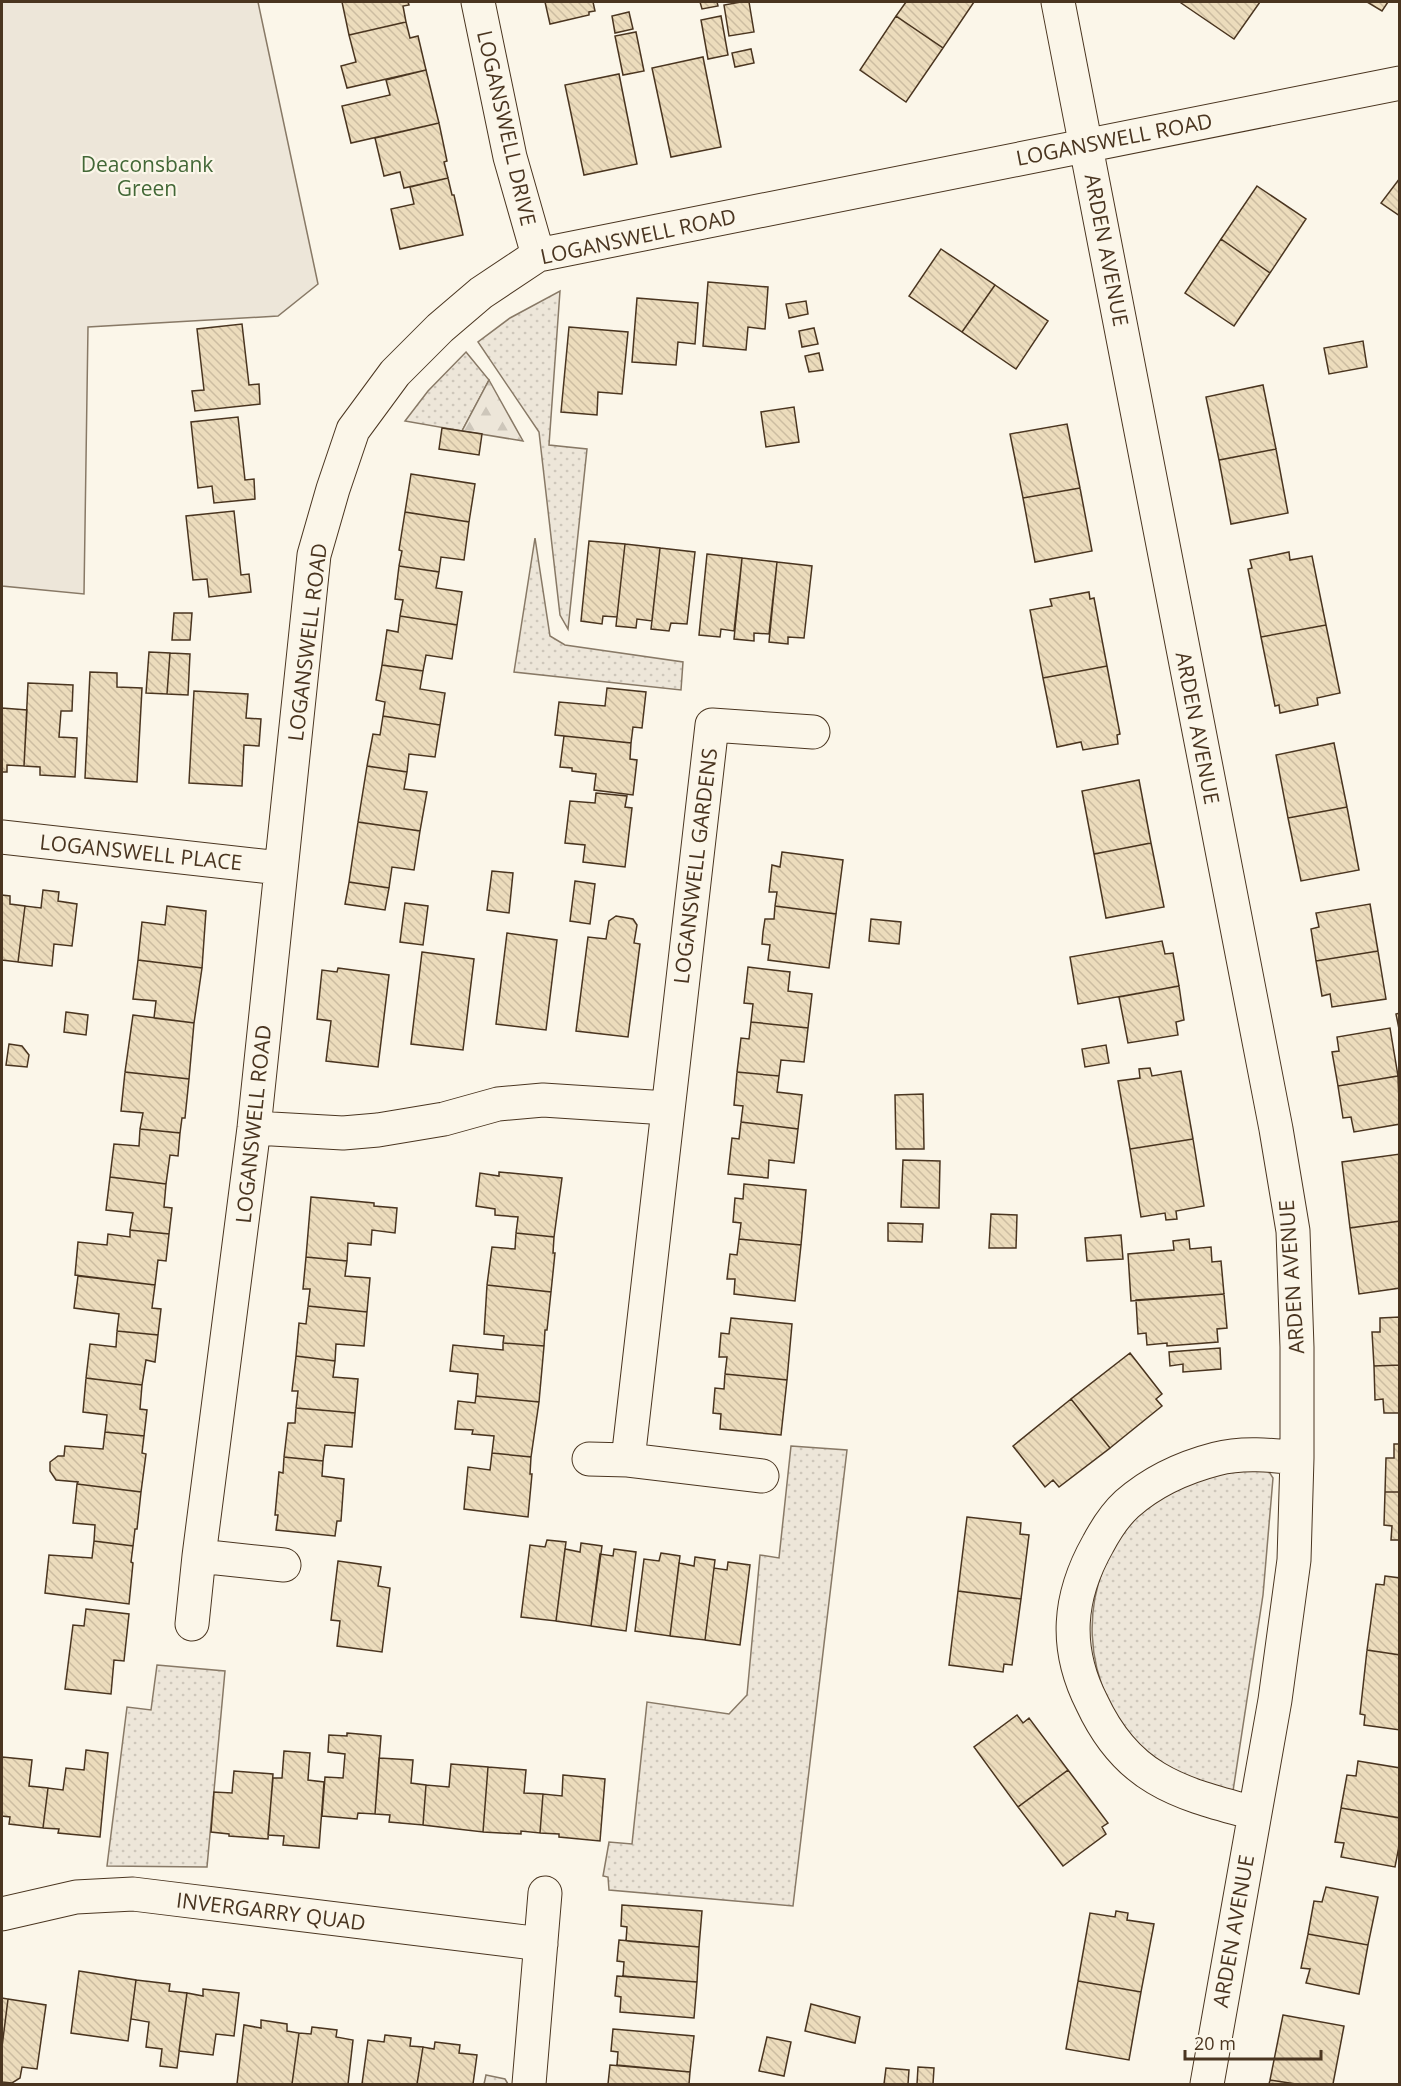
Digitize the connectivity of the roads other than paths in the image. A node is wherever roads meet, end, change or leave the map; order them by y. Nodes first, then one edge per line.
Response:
1 (478, 2) edge
2 (1058, 2) edge
3 (1400, 83) edge
4 (1086, 144) junction
5 (538, 255) junction
6 (813, 732) dead end
7 (2, 837) edge
8 (280, 867) junction
9 (667, 1108) junction
10 (254, 1128) junction
11 (1297, 1458) junction
12 (589, 1459) dead end
13 (628, 1460) junction
14 (762, 1476) dead end
15 (199, 1556) junction
16 (284, 1565) dead end
17 (192, 1624) dead end
18 (1254, 1813) junction
19 (545, 1893) dead end
20 (2, 1914) edge
21 (542, 1944) junction
22 (529, 2085) edge
23 (1207, 2085) edge

1 - 5 street, LOGANSWELL DRIVE
2 - 4 street, ARDEN AVENUE
3 - 4 street, LOGANSWELL ROAD
4 - 5 street, LOGANSWELL ROAD
4 - 11 street, ARDEN AVENUE
5 - 8 street, LOGANSWELL ROAD
6 - 9 street, LOGANSWELL GARDENS
7 - 8 street, LOGANSWELL PLACE
8 - 10 street, LOGANSWELL ROAD
9 - 10 street
9 - 13 street, LOGANSWELL GARDENS
10 - 15 street, LOGANSWELL ROAD
11 - 18 street, ARDEN AVENUE
11 - 18 street
12 - 13 street
13 - 14 street
15 - 16 street
15 - 17 street, LOGANSWELL ROAD
18 - 23 street, ARDEN AVENUE
19 - 21 street
20 - 21 street, INVERGARRY QUAD
21 - 22 street

